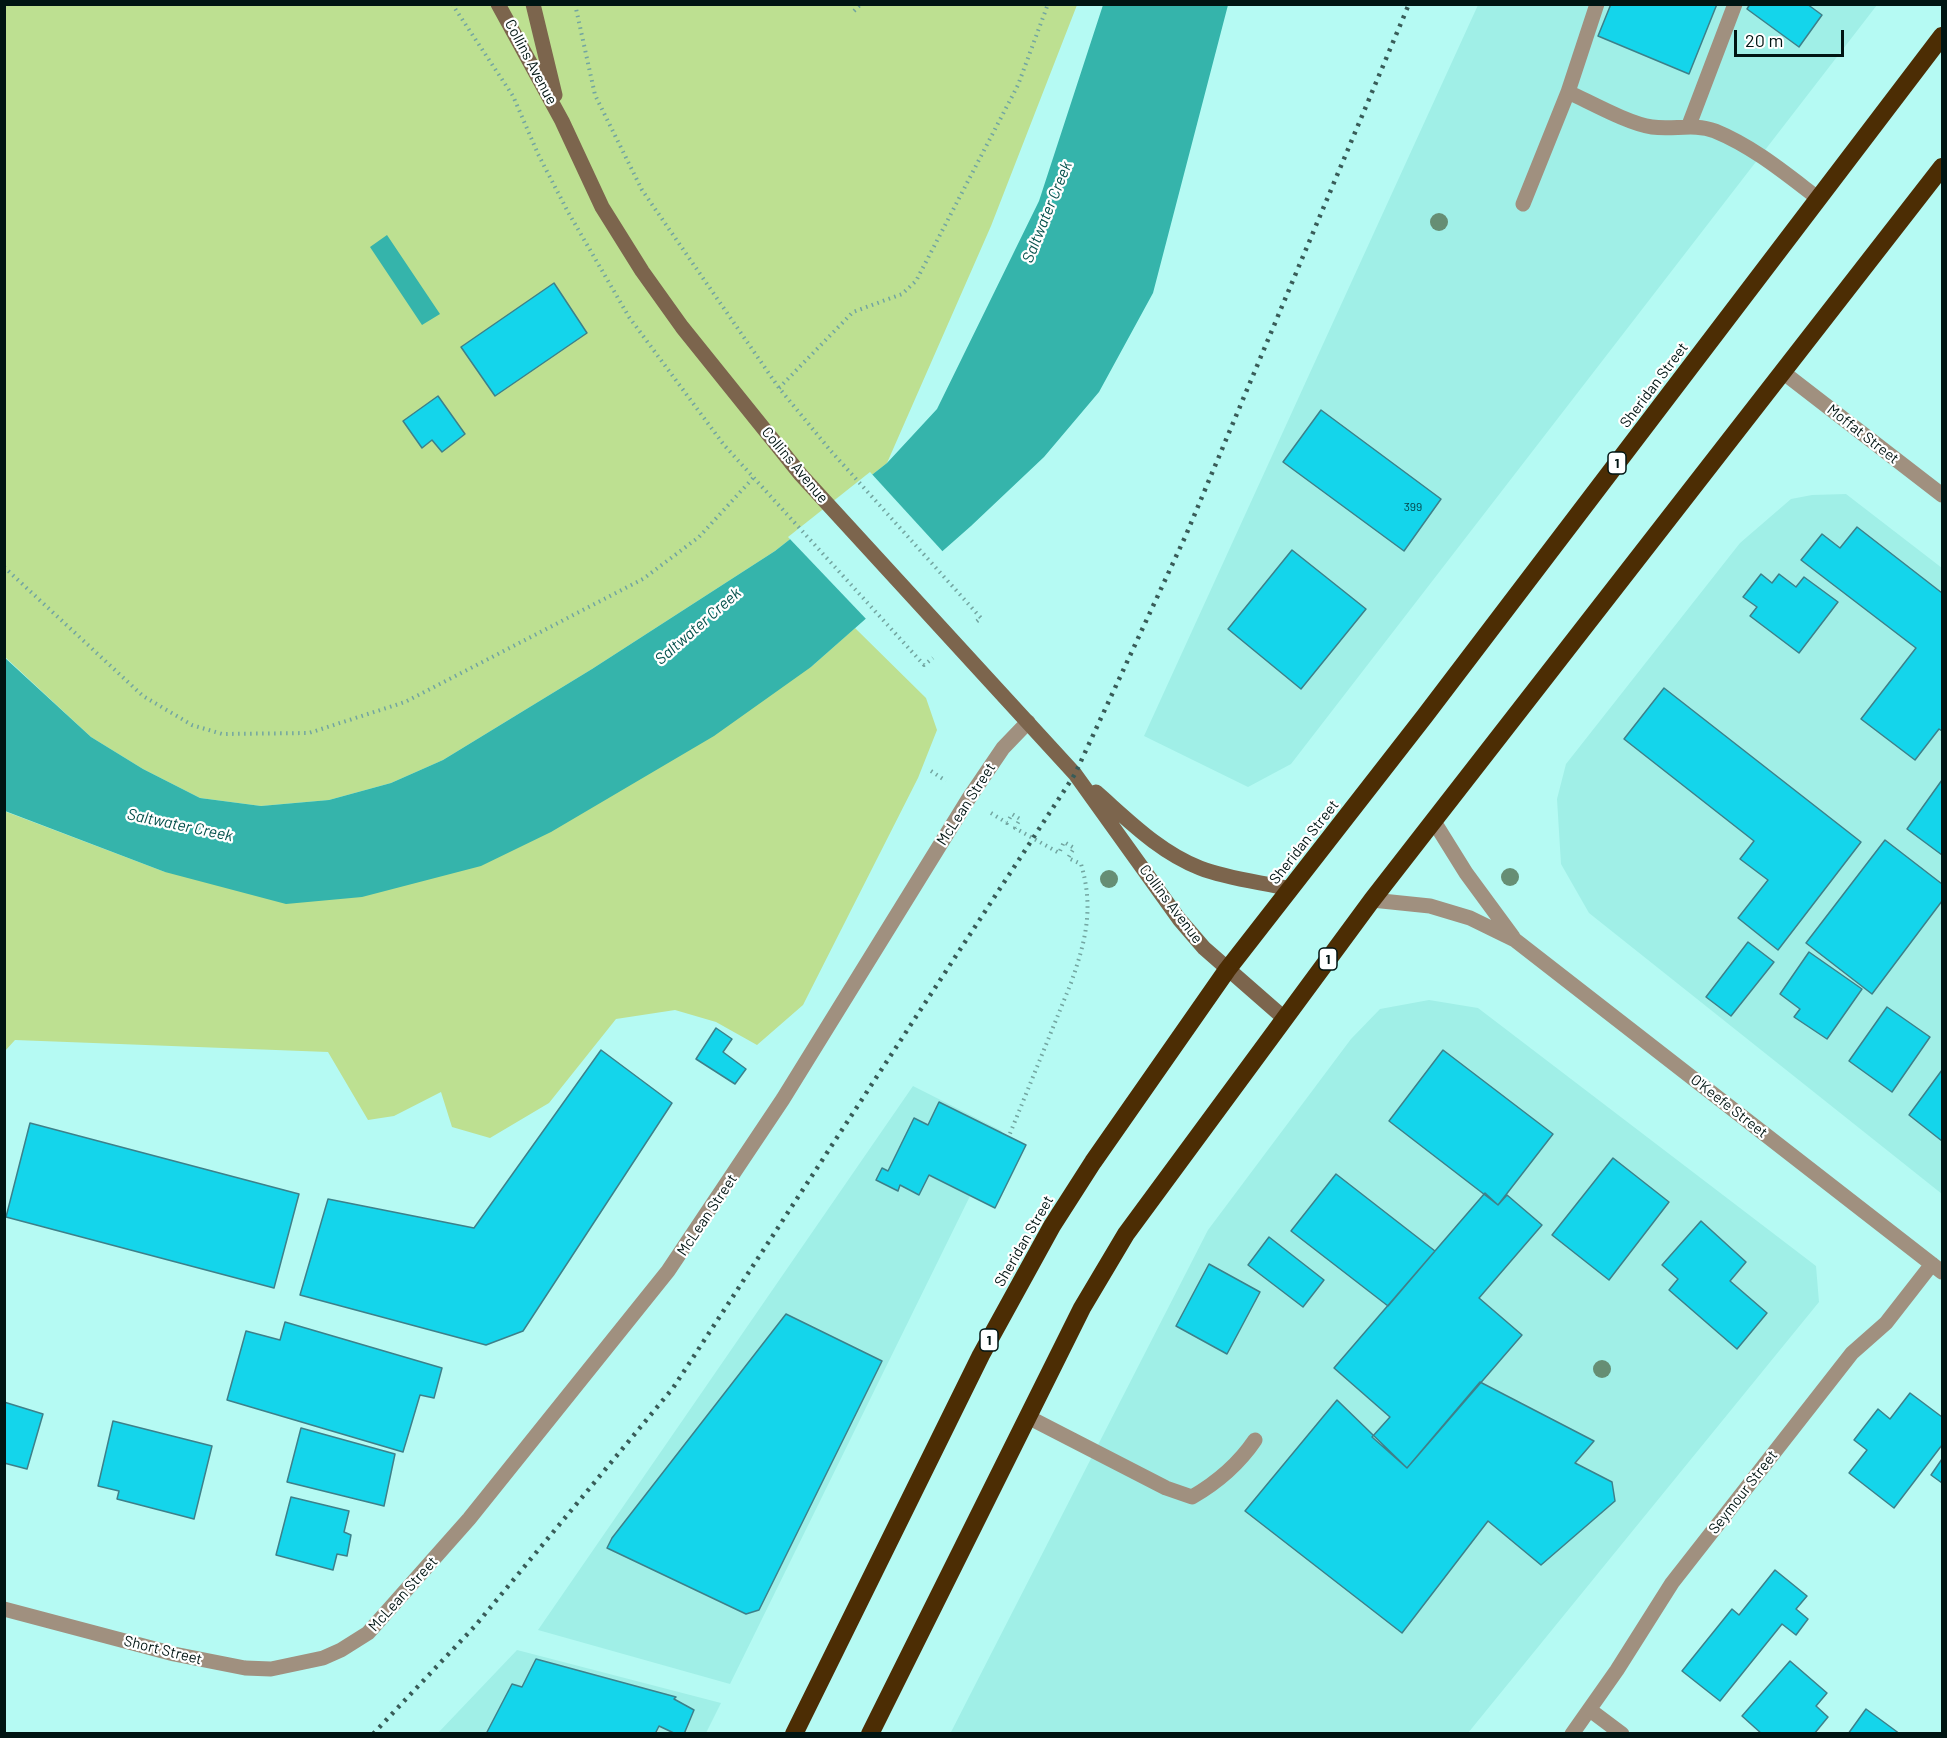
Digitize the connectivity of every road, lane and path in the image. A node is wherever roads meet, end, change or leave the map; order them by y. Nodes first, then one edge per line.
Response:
1 (498, 4) edge
2 (533, 4) edge
3 (575, 4) edge
4 (861, 4) edge
5 (1048, 4) edge
6 (1597, 4) edge
7 (1735, 4) edge
8 (854, 11) dead end
9 (1942, 36) edge
10 (1568, 92) junction
11 (562, 121) junction
12 (1689, 125) junction
13 (1942, 167) edge
14 (1819, 199) junction
15 (1523, 204) dead end
16 (1784, 373) junction
17 (779, 388) junction
18 (1942, 495) edge
19 (4, 567) edge
20 (975, 622) dead end
21 (933, 658) dead end
22 (1028, 722) junction
23 (931, 771) dead end
24 (1076, 774) junction
25 (946, 781) dead end
26 (990, 812) dead end
27 (1433, 820) junction
28 (1291, 889) junction
29 (1372, 900) junction
30 (1515, 940) junction
31 (1227, 970) junction
32 (1284, 1018) junction
33 (1009, 1136) dead end
34 (1937, 1268) edge
35 (1028, 1417) junction
36 (1255, 1440) dead end
37 (4, 1609) edge
38 (323, 1658) joint
39 (1590, 1710) junction
40 (794, 1734) edge
41 (870, 1734) edge
42 (1572, 1734) edge
43 (1622, 1734) edge

1 - 11 street, Collins Avenue
2 - 11 street, Collins Avenue
3 - 17 path
4 - 8 path
5 - 17 path
6 - 10 street
7 - 12 street
9 - 14 highway, Sheridan Street / 1
10 - 12 street
10 - 15 street
11 - 22 street, Collins Avenue
12 - 14 street
13 - 16 highway, 1
14 - 28 highway, Sheridan Street / 1
16 - 18 street, Moffat Street
16 - 27 highway, 1
17 - 20 path
19 - 21 path
22 - 24 street, Collins Avenue
22 - 38 street, McLean Street
23 - 25 path
24 - 28 street, Collins Avenue
24 - 31 street, Collins Avenue
26 - 33 path
27 - 29 highway, 1
27 - 30 street, O'Keefe Street
28 - 31 highway, Sheridan Street / 1
29 - 30 street, O'Keefe Street
29 - 32 highway, 1
30 - 34 street, O'Keefe Street
31 - 32 street, Collins Avenue
31 - 40 highway, Sheridan Street / 1
32 - 35 highway, 1
34 - 39 street, Seymour Street
35 - 36 street
35 - 41 highway, 1
37 - 38 street, Short Street
39 - 42 street, Seymour Street
39 - 43 street

